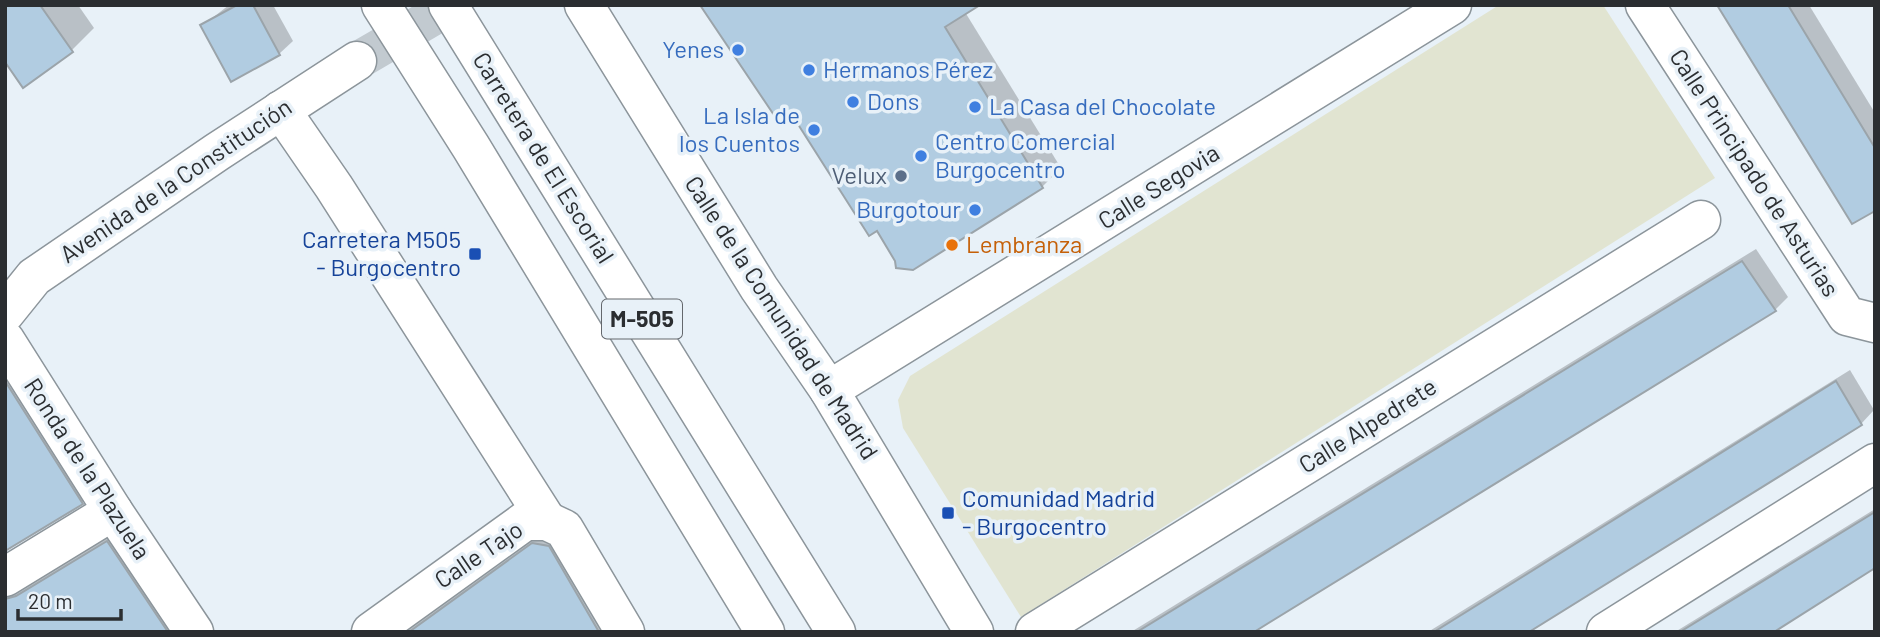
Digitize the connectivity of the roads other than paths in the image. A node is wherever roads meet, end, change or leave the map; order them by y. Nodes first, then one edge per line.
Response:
1 (381, 5) edge
2 (448, 5) edge
3 (584, 5) edge
4 (1452, 5) edge
5 (1645, 5) edge
6 (357, 61) tunnel mouth
7 (281, 110) junction
8 (1701, 220) dead end
9 (20, 278) edge
10 (5, 313) edge
11 (1875, 323) edge
12 (5, 340) edge
13 (829, 390) junction
14 (1875, 463) edge
15 (113, 511) junction
16 (547, 521) junction
17 (711, 543) junction
18 (5, 577) edge
19 (194, 632) edge
20 (371, 632) edge
21 (625, 632) edge
22 (758, 632) edge
23 (765, 632) edge
24 (836, 632) edge
25 (974, 632) edge
26 (1035, 632) edge
27 (1606, 632) edge

1 - 17 main road, M-505
2 - 24 main road, Carretera de El Escorial / M-505
3 - 13 main road, Calle de la Comunidad de Madrid
4 - 13 main road, Calle Segovia
5 - 11 main road, Calle Principado de Asturias
6 - 7 main road, Avenida de la Constitución
7 - 9 main road, Avenida de la Constitución
7 - 16 main road
8 - 26 main road, Calle Alpedrete
9 - 10 main road, Avenida de la Constitución
12 - 15 main road, Ronda de la Plazuela
13 - 25 main road, Calle de la Comunidad de Madrid
14 - 27 main road
15 - 18 main road
15 - 19 main road, Ronda de la Plazuela
16 - 20 main road, Calle Tajo
16 - 21 main road, Calle Tajo
17 - 22 main road
17 - 23 main road, M-505

